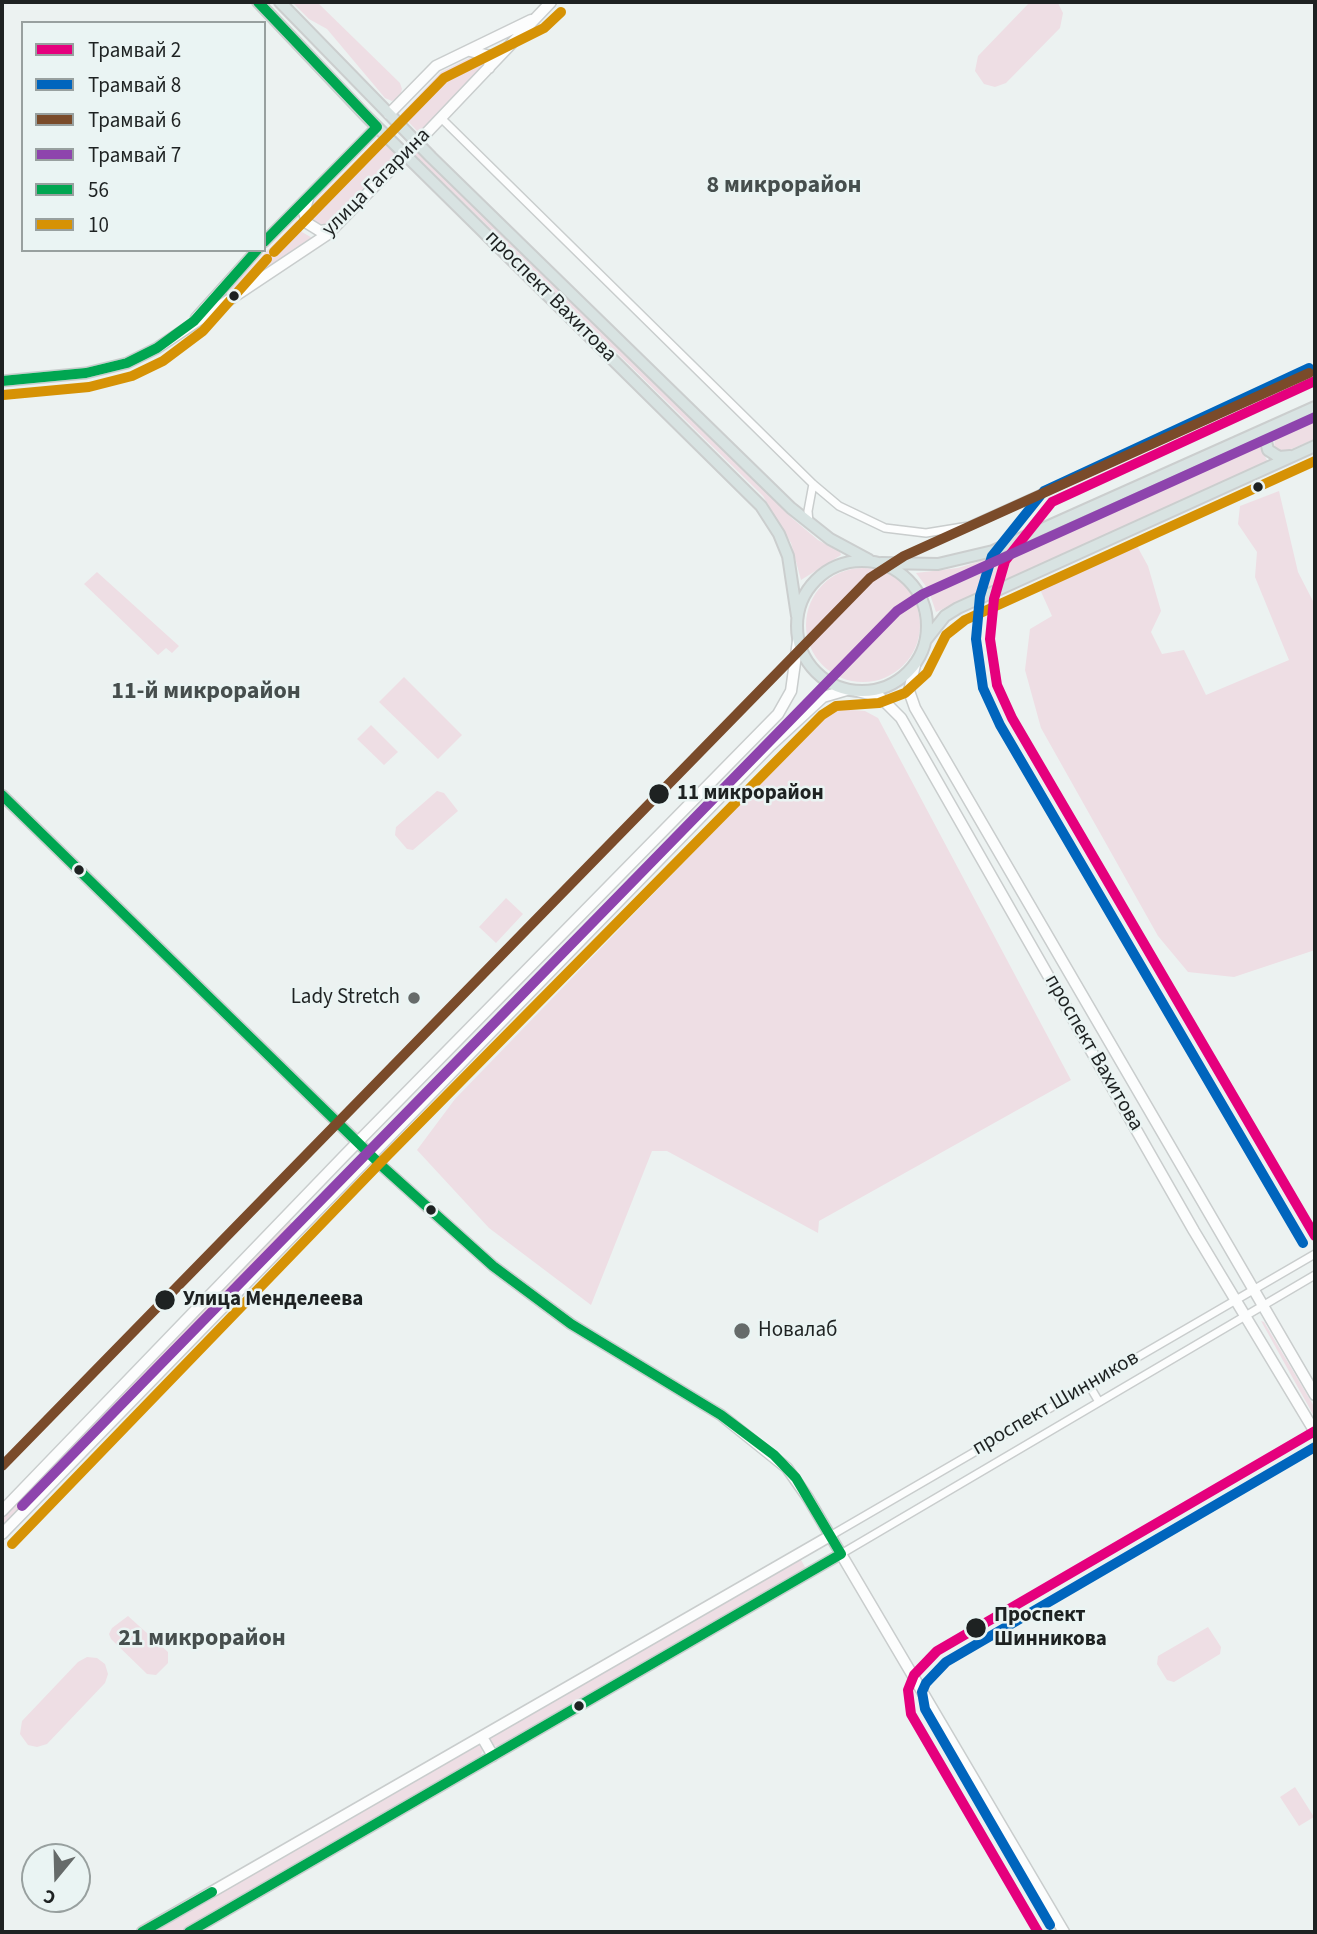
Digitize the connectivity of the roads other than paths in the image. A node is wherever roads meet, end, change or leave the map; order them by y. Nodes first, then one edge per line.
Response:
1 (258, 2) edge
2 (280, 2) edge
3 (551, 2) edge
4 (537, 16) junction
5 (464, 51) junction
6 (488, 72) junction
7 (389, 114) junction
8 (441, 118) junction
9 (377, 127) junction
10 (418, 143) junction
11 (405, 155) junction
12 (309, 196) junction
13 (339, 224) junction
14 (266, 240) edge
15 (255, 252) edge
16 (194, 321) junction
17 (1315, 370) edge
18 (2, 381) edge
19 (1315, 407) edge
20 (1274, 425) junction
21 (1315, 446) edge
22 (1296, 455) junction
23 (813, 484) junction
24 (809, 524) junction
25 (869, 560) junction
26 (881, 563) junction
27 (797, 616) junction
28 (926, 640) junction
29 (798, 641) junction
30 (915, 665) junction
31 (852, 690) junction
32 (4, 800) edge
33 (498, 1001) junction
34 (510, 1012) junction
35 (358, 1142) junction
36 (370, 1153) junction
37 (302, 1199) junction
38 (313, 1214) junction
39 (1315, 1254) edge
40 (1315, 1275) edge
41 (1254, 1290) junction
42 (1237, 1300) junction
43 (1264, 1306) junction
44 (1246, 1316) junction
45 (1089, 1385) junction
46 (1315, 1395) edge
47 (1099, 1402) junction
48 (1315, 1432) edge
49 (2, 1511) edge
50 (2, 1534) edge
51 (830, 1536) junction
52 (807, 1549) junction
53 (841, 1554) junction
54 (818, 1567) junction
55 (482, 1737) junction
56 (493, 1756) junction
57 (142, 1932) edge
58 (189, 1932) edge
59 (1064, 1932) edge

1 - 9 main road, проспект Вахитова
2 - 7 main road, проспект Вахитова
3 - 4 main road, улица Гагарина
4 - 5 main road, улица Гагарина
4 - 6 main road, улица Гагарина
5 - 6 main road
5 - 7 main road, улица Гагарина
6 - 8 main road, улица Гагарина
7 - 9 main road, улица Гагарина
7 - 10 main road, проспект Вахитова
8 - 10 main road, улица Гагарина
8 - 23 street
9 - 11 main road, проспект Вахитова
9 - 12 main road, улица Гагарина
10 - 11 main road, улица Гагарина
10 - 24 main road, проспект Вахитова
11 - 13 main road, улица Гагарина
11 - 27 main road, проспект Вахитова
12 - 13 main road
12 - 14 main road, улица Гагарина
13 - 16 main road, улица Гагарина
15 - 16 main road, улица Гагарина
16 - 18 main road, улица Гагарина
17 - 23 street
19 - 20 main road
20 - 22 main road
20 - 26 main road
21 - 22 main road
22 - 28 main road
23 - 24 street
24 - 25 main road, проспект Вахитова
25 - 26 main road, проспект Вахитова
25 - 27 main road, проспект Вахитова
26 - 28 main road, проспект Вахитова
27 - 29 main road, проспект Вахитова
28 - 30 main road, проспект Вахитова
29 - 31 main road, проспект Вахитова
29 - 33 main road
30 - 31 main road, проспект Вахитова
30 - 41 main road, проспект Вахитова
31 - 34 main road
31 - 42 main road, проспект Вахитова
32 - 35 main road
33 - 34 main road
33 - 35 main road
34 - 36 main road
35 - 36 main road
35 - 37 main road
36 - 38 main road
36 - 51 main road
37 - 38 main road
37 - 49 main road
38 - 50 main road
39 - 41 street, проспект Шинников
40 - 43 street, проспект Шинников
41 - 42 street, проспект Шинников
41 - 43 main road, проспект Вахитова
42 - 44 main road, проспект Вахитова
42 - 45 street, проспект Шинников
43 - 44 street, проспект Шинников
43 - 46 main road, проспект Вахитова
44 - 47 street, проспект Шинников
44 - 48 main road, проспект Вахитова
45 - 47 street
45 - 51 street, проспект Шинников
47 - 53 street, проспект Шинников
51 - 52 main road, проспект Шинников
51 - 53 main road
52 - 54 main road
52 - 55 main road, проспект Шинников
53 - 54 main road, проспект Шинников
53 - 59 main road
54 - 56 main road, проспект Шинников
55 - 56 main road
55 - 57 main road, проспект Шинников
56 - 58 main road, проспект Шинников

